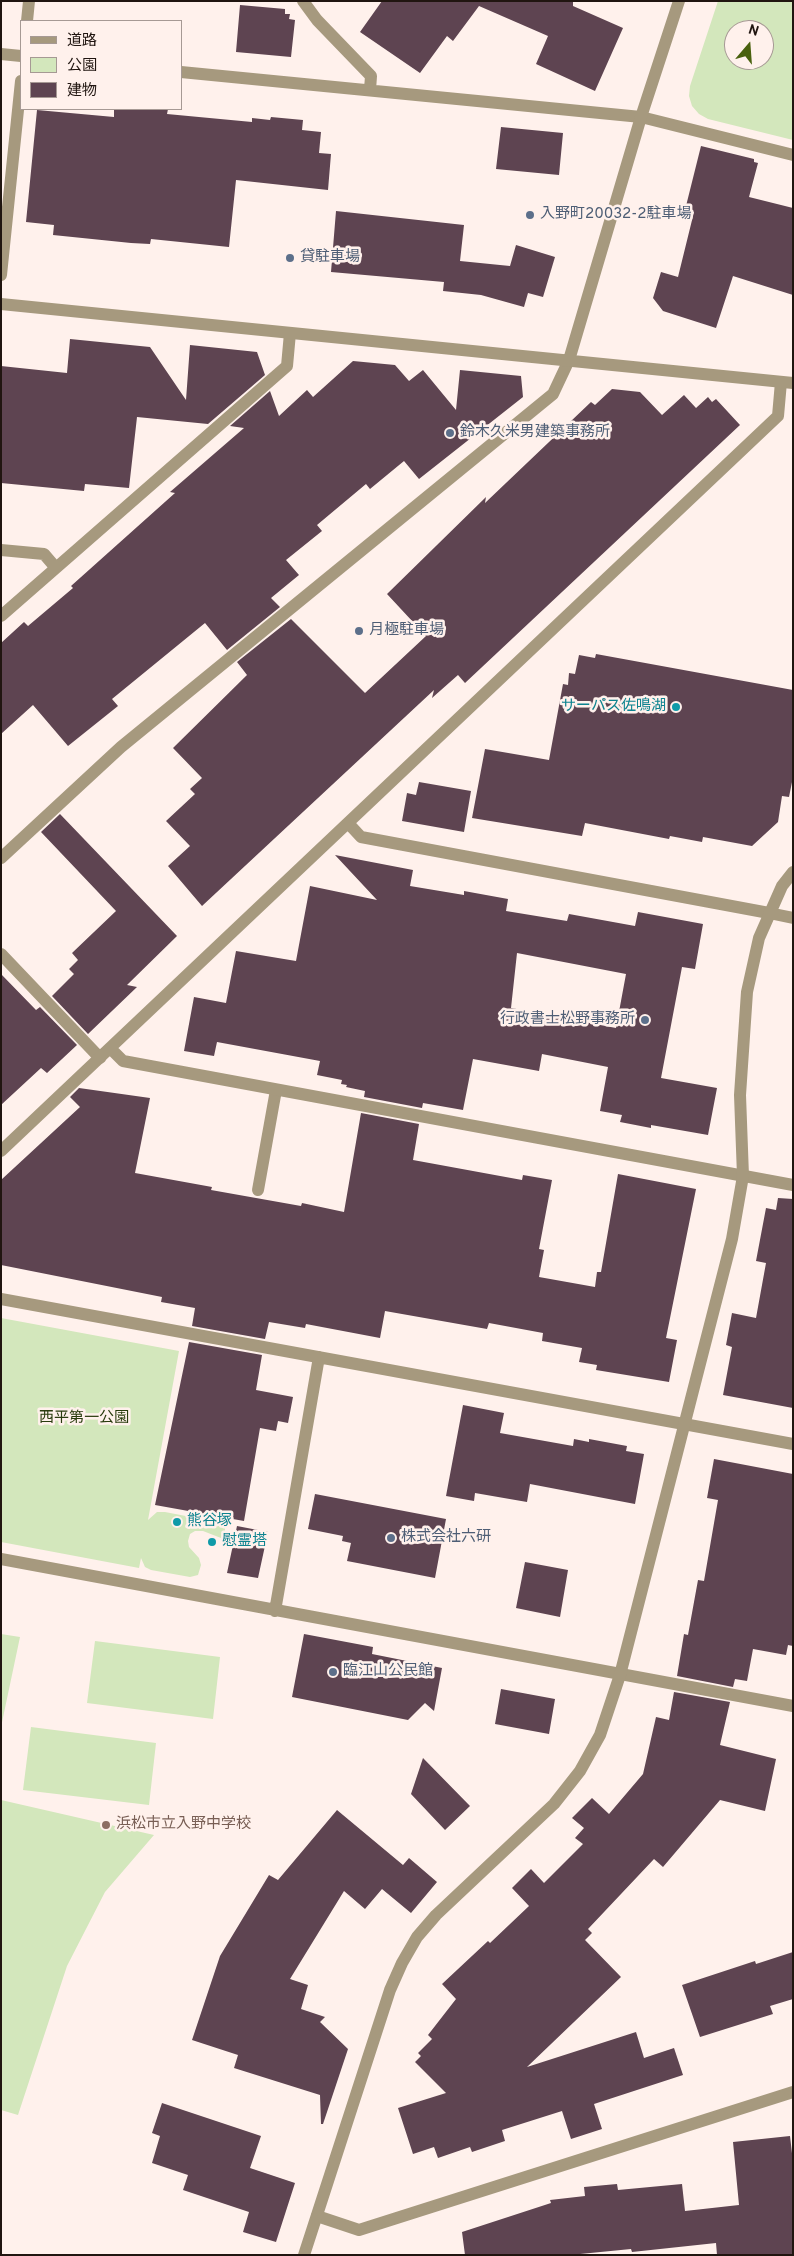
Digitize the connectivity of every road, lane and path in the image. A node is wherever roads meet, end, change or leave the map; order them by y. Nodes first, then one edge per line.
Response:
1 (29, 1) edge
2 (303, 1) edge
3 (679, 1) edge
4 (27, 20) edge
5 (1, 54) edge
6 (20, 56) edge
7 (182, 72) edge
8 (370, 90) junction
9 (20, 91) edge
10 (641, 117) junction
11 (793, 155) edge
12 (1, 275) edge
13 (1, 304) edge
14 (290, 333) junction
15 (569, 360) junction
16 (787, 383) edge
17 (1, 550) edge
18 (56, 568) junction
19 (1, 616) edge
20 (348, 823) junction
21 (1, 858) edge
22 (793, 872) edge
23 (769, 913) junction
24 (793, 918) edge
25 (1, 954) edge
26 (110, 1048) junction
27 (100, 1058) junction
28 (276, 1090) junction
29 (1, 1151) edge
30 (743, 1176) junction
31 (793, 1185) edge
32 (258, 1190) dead end
33 (1, 1299) edge
34 (319, 1358) junction
35 (685, 1424) junction
36 (793, 1444) edge
37 (1, 1559) edge
38 (275, 1611) junction
39 (620, 1675) junction
40 (793, 1706) edge
41 (793, 2092) edge
42 (317, 2216) junction
43 (304, 2255) edge

1 - 4 street
2 - 8 street
3 - 10 street
5 - 6 street
7 - 8 street
8 - 10 street
9 - 12 street
10 - 11 street
10 - 15 street
13 - 14 street
14 - 15 street
14 - 18 street
15 - 16 street
15 - 21 street
16 - 20 street
17 - 18 street
18 - 19 street
20 - 23 street
20 - 26 street
22 - 23 street
23 - 24 street
23 - 30 street
25 - 27 street
26 - 27 street
26 - 28 street
27 - 29 street
28 - 30 street
28 - 32 street
30 - 31 street
30 - 35 street
33 - 34 street
34 - 35 street
34 - 38 street
35 - 36 street
35 - 39 street
37 - 38 street
38 - 39 street
39 - 40 street
39 - 42 street
41 - 42 street
42 - 43 street

